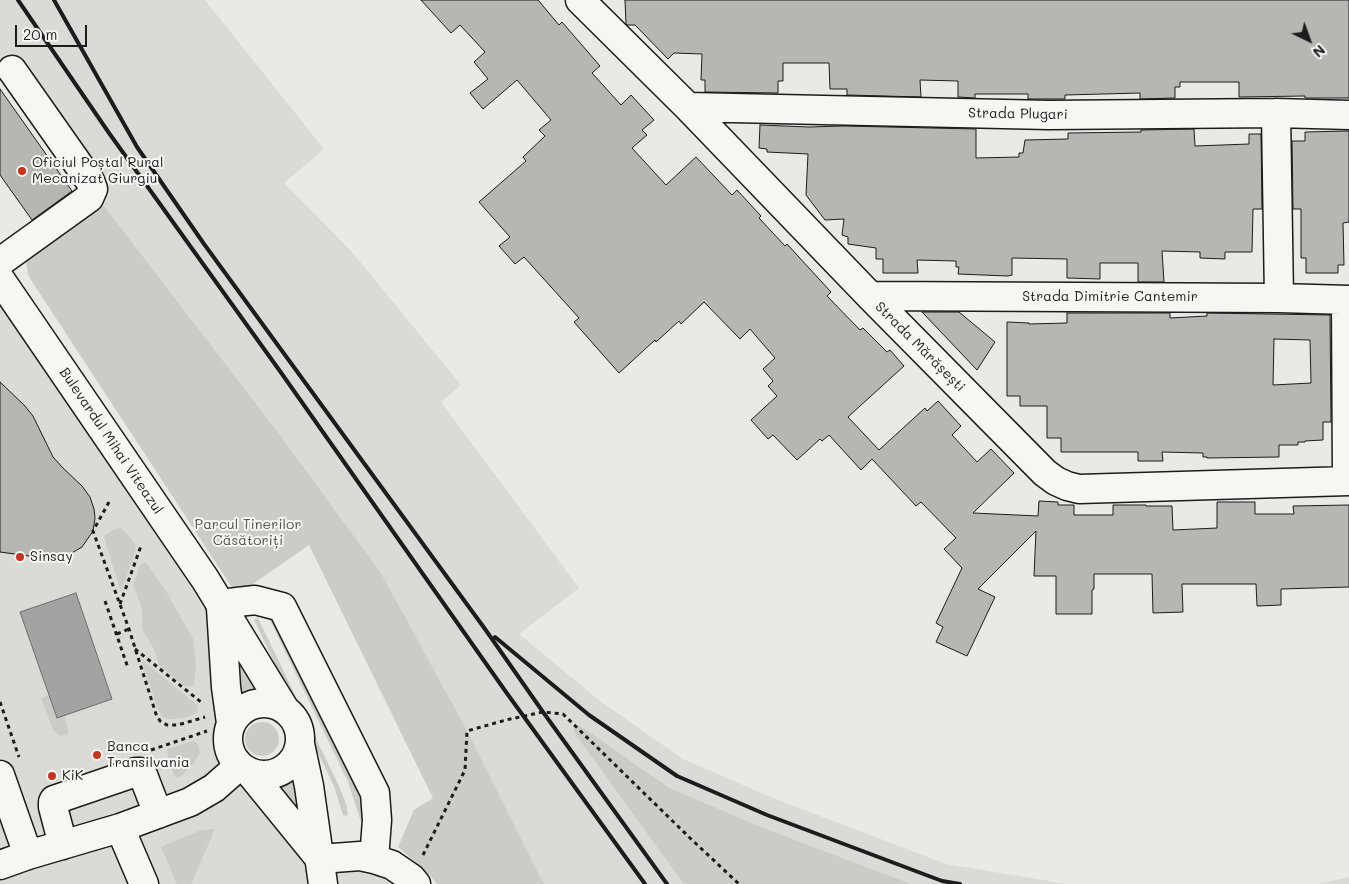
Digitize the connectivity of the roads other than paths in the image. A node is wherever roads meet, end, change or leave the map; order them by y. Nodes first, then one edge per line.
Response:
1 (580, 0) edge
2 (12, 70) dead end
3 (688, 108) junction
4 (1276, 113) junction
5 (1349, 115) edge
6 (0, 262) edge
7 (0, 279) edge
8 (870, 296) junction
9 (1279, 298) junction
10 (1348, 300) edge
11 (1348, 481) edge
12 (220, 604) junction
13 (284, 708) junction
14 (231, 723) junction
15 (300, 744) junction
16 (11, 770) edge
17 (245, 770) junction
18 (158, 814) junction
19 (120, 828) junction
20 (63, 844) junction
21 (28, 854) junction
22 (374, 859) junction
23 (0, 865) edge
24 (322, 872) edge
25 (414, 881) edge
26 (144, 884) edge

1 - 3 street, Strada Mărășești
2 - 6 street
3 - 4 street, Strada Plugari
3 - 8 street, Strada Mărășești
4 - 5 street, Strada Plugari
4 - 9 street
7 - 12 street, Bulevardul Mihai Viteazul
8 - 9 street, Strada Dimitrie Cantemir
8 - 11 street, Strada Mărășești
9 - 10 street, Strada Dimitrie Cantemir
10 - 11 street
12 - 13 street, Bulevardul Mihai Viteazul
12 - 14 street, Bulevardul Mihai Viteazul
12 - 22 street
13 - 14 street
13 - 15 street
14 - 17 street
15 - 17 street
15 - 24 street
16 - 21 street
17 - 18 street
17 - 24 street
18 - 19 street
18 - 20 street
19 - 20 street
19 - 26 street
20 - 21 street
21 - 23 street
22 - 24 street
22 - 25 street

